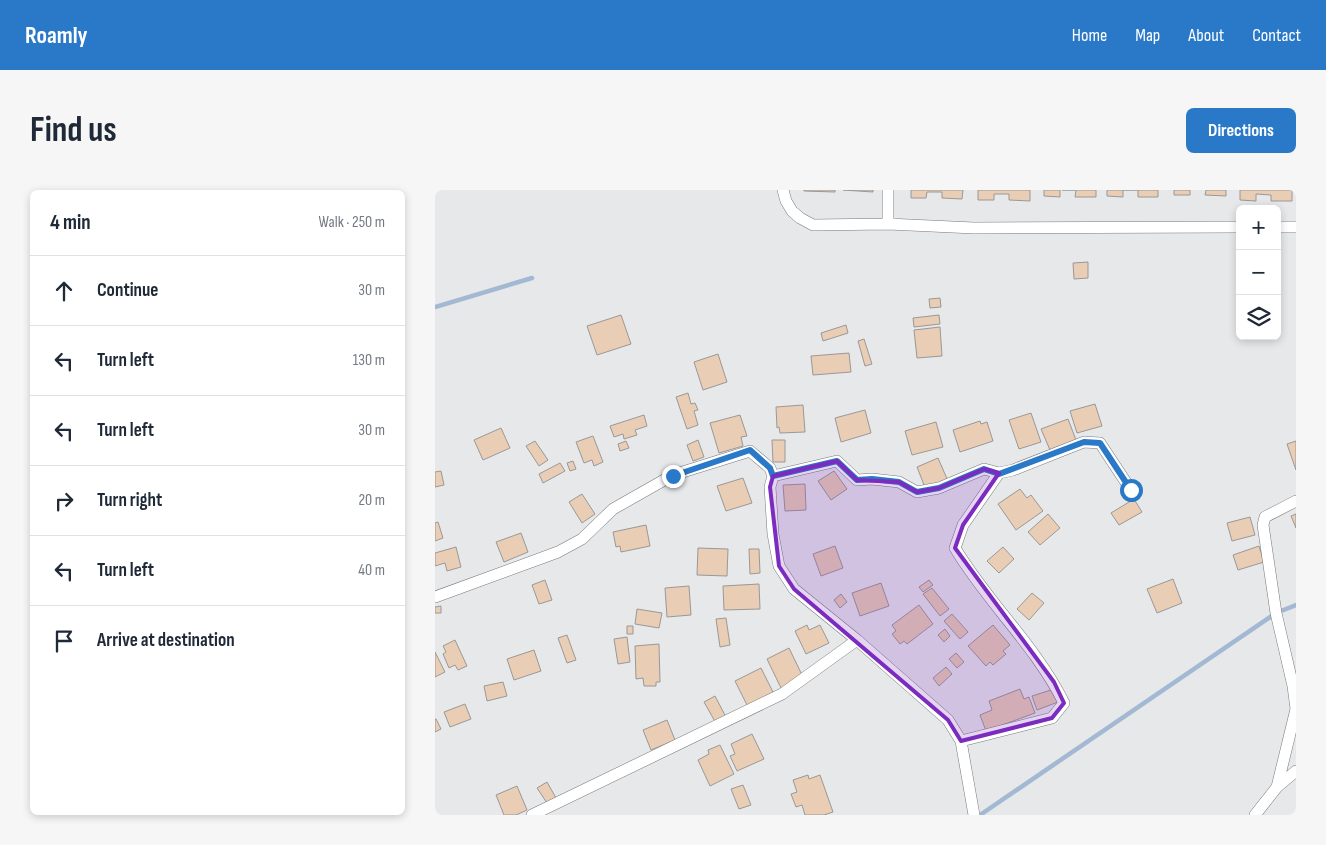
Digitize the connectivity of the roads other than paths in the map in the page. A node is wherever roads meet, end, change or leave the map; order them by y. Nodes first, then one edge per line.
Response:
1 (783, 190) edge
2 (888, 190) edge
3 (888, 224) junction
4 (1281, 227) edge
5 (1296, 227) edge
6 (1236, 228) edge
7 (999, 474) junction
8 (773, 476) junction
9 (1131, 490) dead end
10 (1296, 501) edge
11 (435, 596) edge
12 (857, 640) junction
13 (961, 741) junction
14 (1296, 771) edge
15 (1277, 787) junction
16 (532, 815) edge
17 (974, 815) edge
18 (1255, 815) edge

1 - 3 street
2 - 3 street
3 - 6 street
4 - 5 street
7 - 8 street
7 - 9 street
7 - 13 street
8 - 11 street
8 - 12 street
10 - 15 street
12 - 13 street
12 - 16 street
13 - 17 street
14 - 15 street
15 - 18 street

